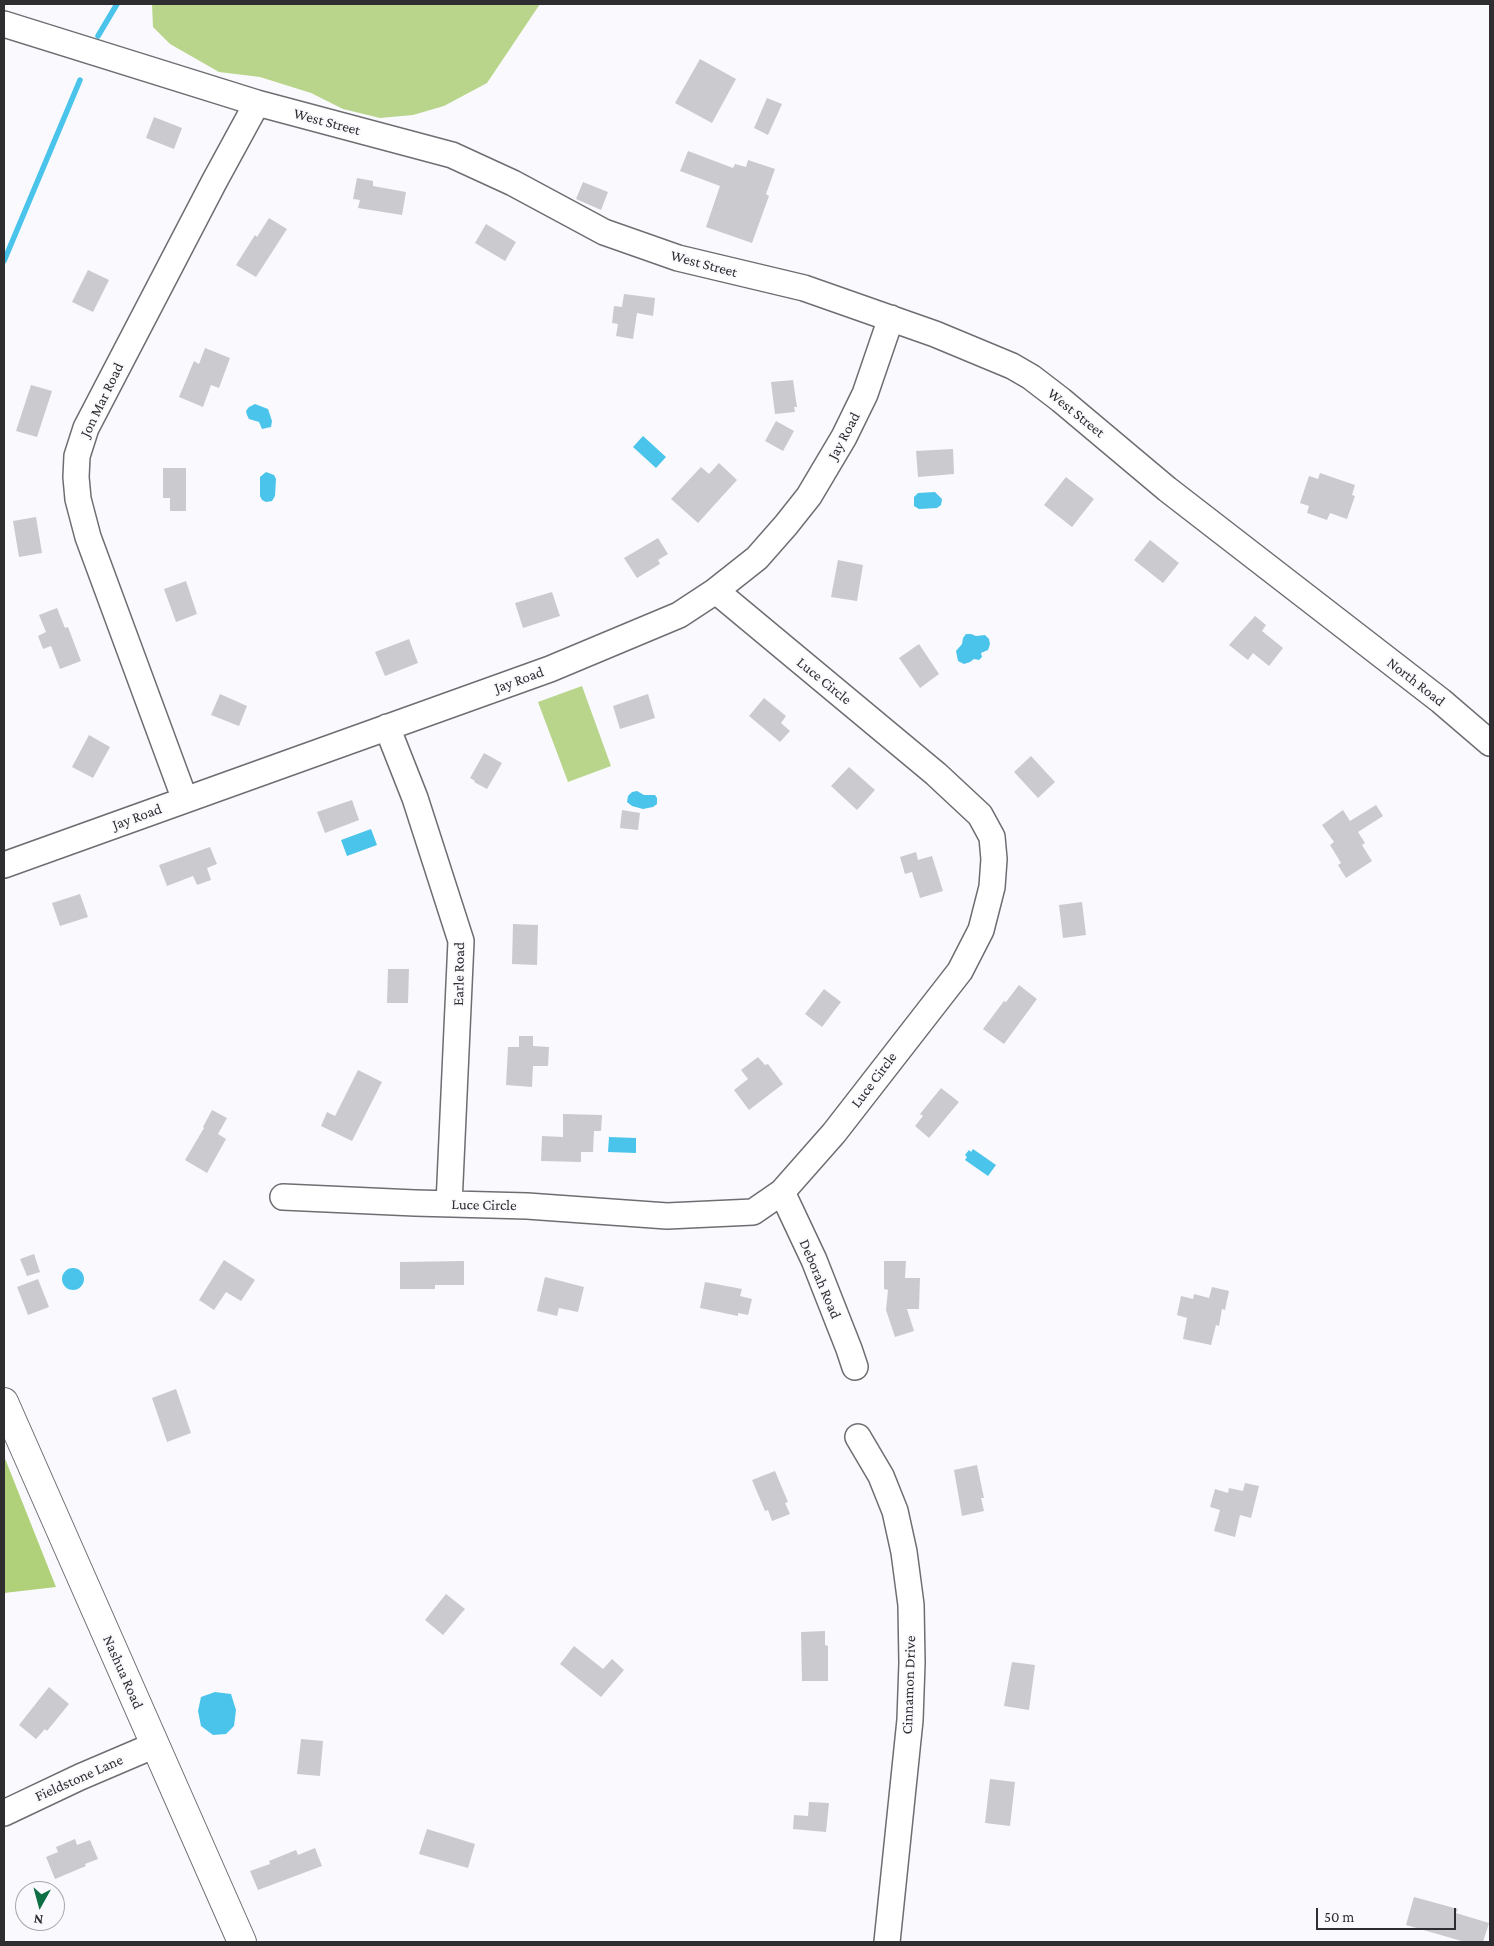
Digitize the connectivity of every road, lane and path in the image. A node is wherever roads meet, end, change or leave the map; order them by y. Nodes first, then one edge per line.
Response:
1 (4, 24) edge
2 (257, 103) junction
3 (891, 318) junction
4 (716, 591) junction
5 (1341, 623) joint
6 (387, 727) junction
7 (1490, 743) edge
8 (185, 800) junction
9 (4, 864) edge
10 (782, 1192) junction
11 (283, 1197) dead end
12 (450, 1204) junction
13 (855, 1367) dead end
14 (4, 1402) edge
15 (858, 1437) dead end
16 (155, 1745) junction
17 (4, 1813) edge
18 (242, 1942) edge
19 (887, 1942) edge

1 - 2 street, West Street
2 - 3 street, West Street
2 - 8 street, Jon Mar Road
3 - 4 street, Jay Road
3 - 5 street, West Street
4 - 6 street, Jay Road
4 - 10 street, Luce Circle
5 - 7 street, North Road
6 - 8 street, Jay Road
6 - 12 street, Earle Road
8 - 9 street, Jay Road
10 - 12 street, Luce Circle
10 - 13 street, Deborah Road
11 - 12 street, Luce Circle
14 - 16 main road, Nashua Road
15 - 19 street, Cinnamon Drive
16 - 17 street, Fieldstone Lane
16 - 18 main road, Nashua Road

